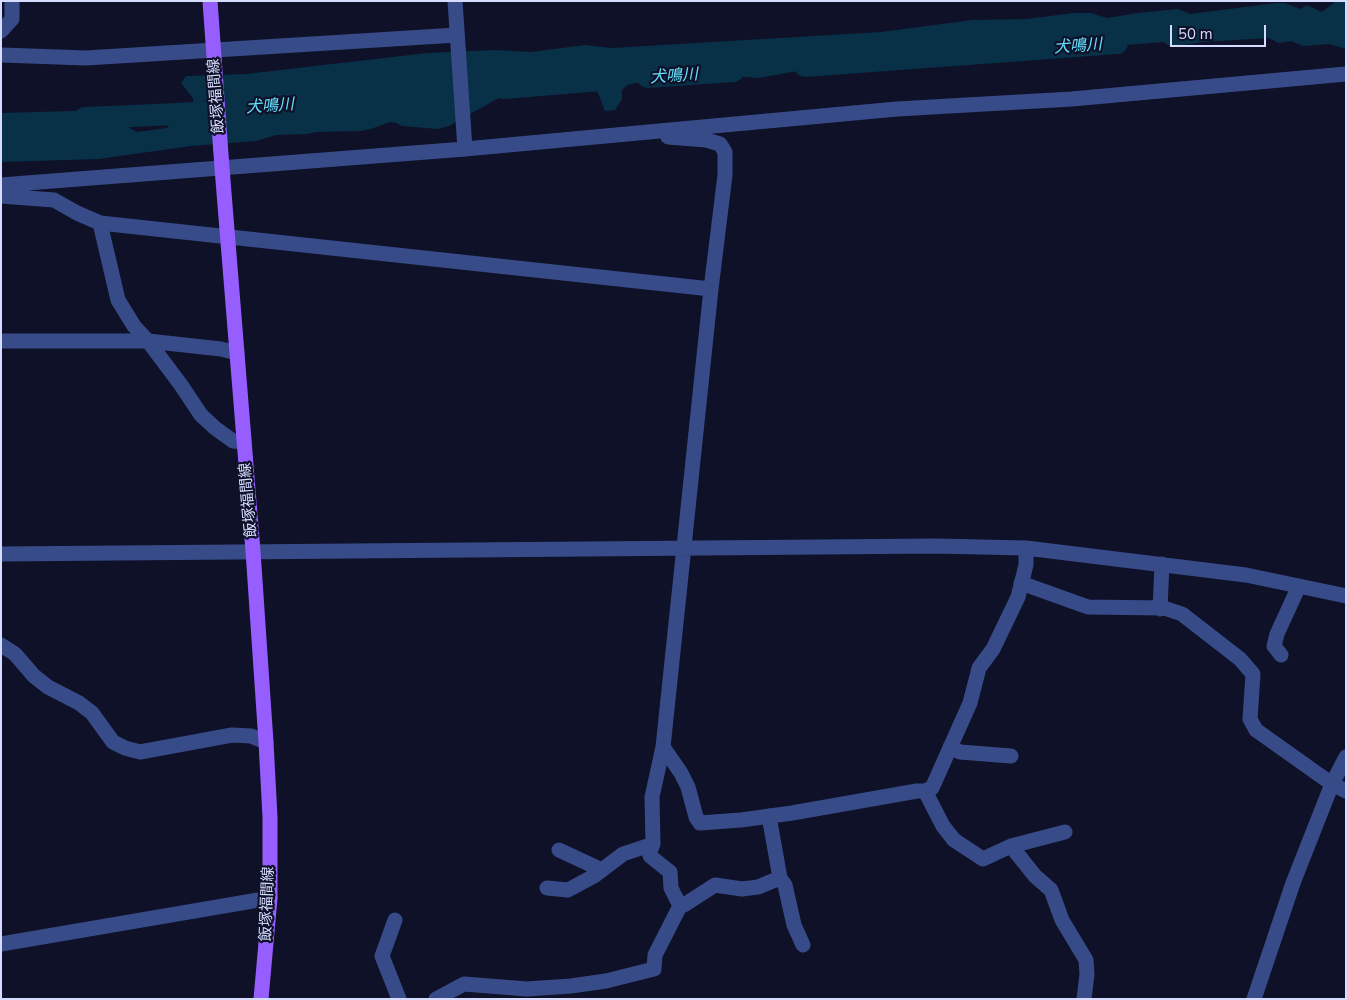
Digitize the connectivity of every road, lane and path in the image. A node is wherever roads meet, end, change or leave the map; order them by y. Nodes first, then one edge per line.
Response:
1 (12, 1) edge
2 (210, 1) edge
3 (456, 1) edge
4 (1, 31) edge
5 (457, 35) junction
6 (214, 53) junction
7 (1, 55) edge
8 (1346, 74) edge
9 (632, 133) junction
10 (465, 148) junction
11 (222, 169) junction
12 (1, 185) edge
13 (1, 196) edge
14 (100, 223) junction
15 (711, 289) junction
16 (1, 341) edge
17 (148, 341) junction
18 (237, 350) junction
19 (244, 442) junction
20 (1026, 548) junction
21 (684, 549) junction
22 (253, 551) junction
23 (1, 554) edge
24 (1162, 564) junction
25 (1022, 583) junction
26 (1299, 586) junction
27 (1346, 596) edge
28 (1160, 608) junction
29 (1, 645) edge
30 (1281, 655) dead end
31 (266, 742) junction
32 (663, 747) junction
33 (950, 747) junction
34 (1011, 756) dead end
35 (1346, 757) edge
36 (1332, 784) junction
37 (1346, 791) edge
38 (925, 792) junction
39 (769, 816) junction
40 (1065, 832) dead end
41 (653, 844) junction
42 (1011, 846) junction
43 (559, 850) dead end
44 (602, 870) junction
45 (780, 878) junction
46 (547, 888) dead end
47 (270, 898) junction
48 (680, 906) junction
49 (395, 920) dead end
50 (1, 944) edge
51 (803, 945) dead end
52 (261, 999) edge
53 (399, 999) edge
54 (436, 999) edge
55 (1084, 999) edge
56 (1254, 999) edge

1 - 4 street
2 - 6 main road, 飯塚福間線
3 - 5 street
5 - 6 street
5 - 10 street
6 - 7 street
6 - 11 main road, 飯塚福間線
8 - 9 street
9 - 10 street
9 - 15 street
10 - 11 street
11 - 12 street
11 - 18 main road, 飯塚福間線
13 - 14 street
14 - 15 street
14 - 17 street
15 - 21 street
16 - 17 street
17 - 18 street
17 - 19 street
18 - 19 main road, 飯塚福間線
19 - 22 main road, 飯塚福間線
20 - 21 street
20 - 24 street
20 - 25 street
21 - 22 street
21 - 32 street
22 - 23 street
22 - 31 main road, 飯塚福間線
24 - 26 street
24 - 28 street
25 - 28 street
25 - 33 street
26 - 27 street
26 - 30 street
28 - 36 street
29 - 31 street
31 - 47 main road, 飯塚福間線
32 - 39 street
32 - 41 street
33 - 34 street
33 - 38 street
35 - 36 street
36 - 37 street
36 - 56 street
38 - 39 street
38 - 42 street
39 - 45 street
40 - 42 street
41 - 44 street
41 - 48 street
42 - 55 street
43 - 44 street
44 - 46 street
45 - 48 street
45 - 51 street
47 - 50 street
47 - 52 main road, 飯塚福間線
48 - 54 street
49 - 53 street

